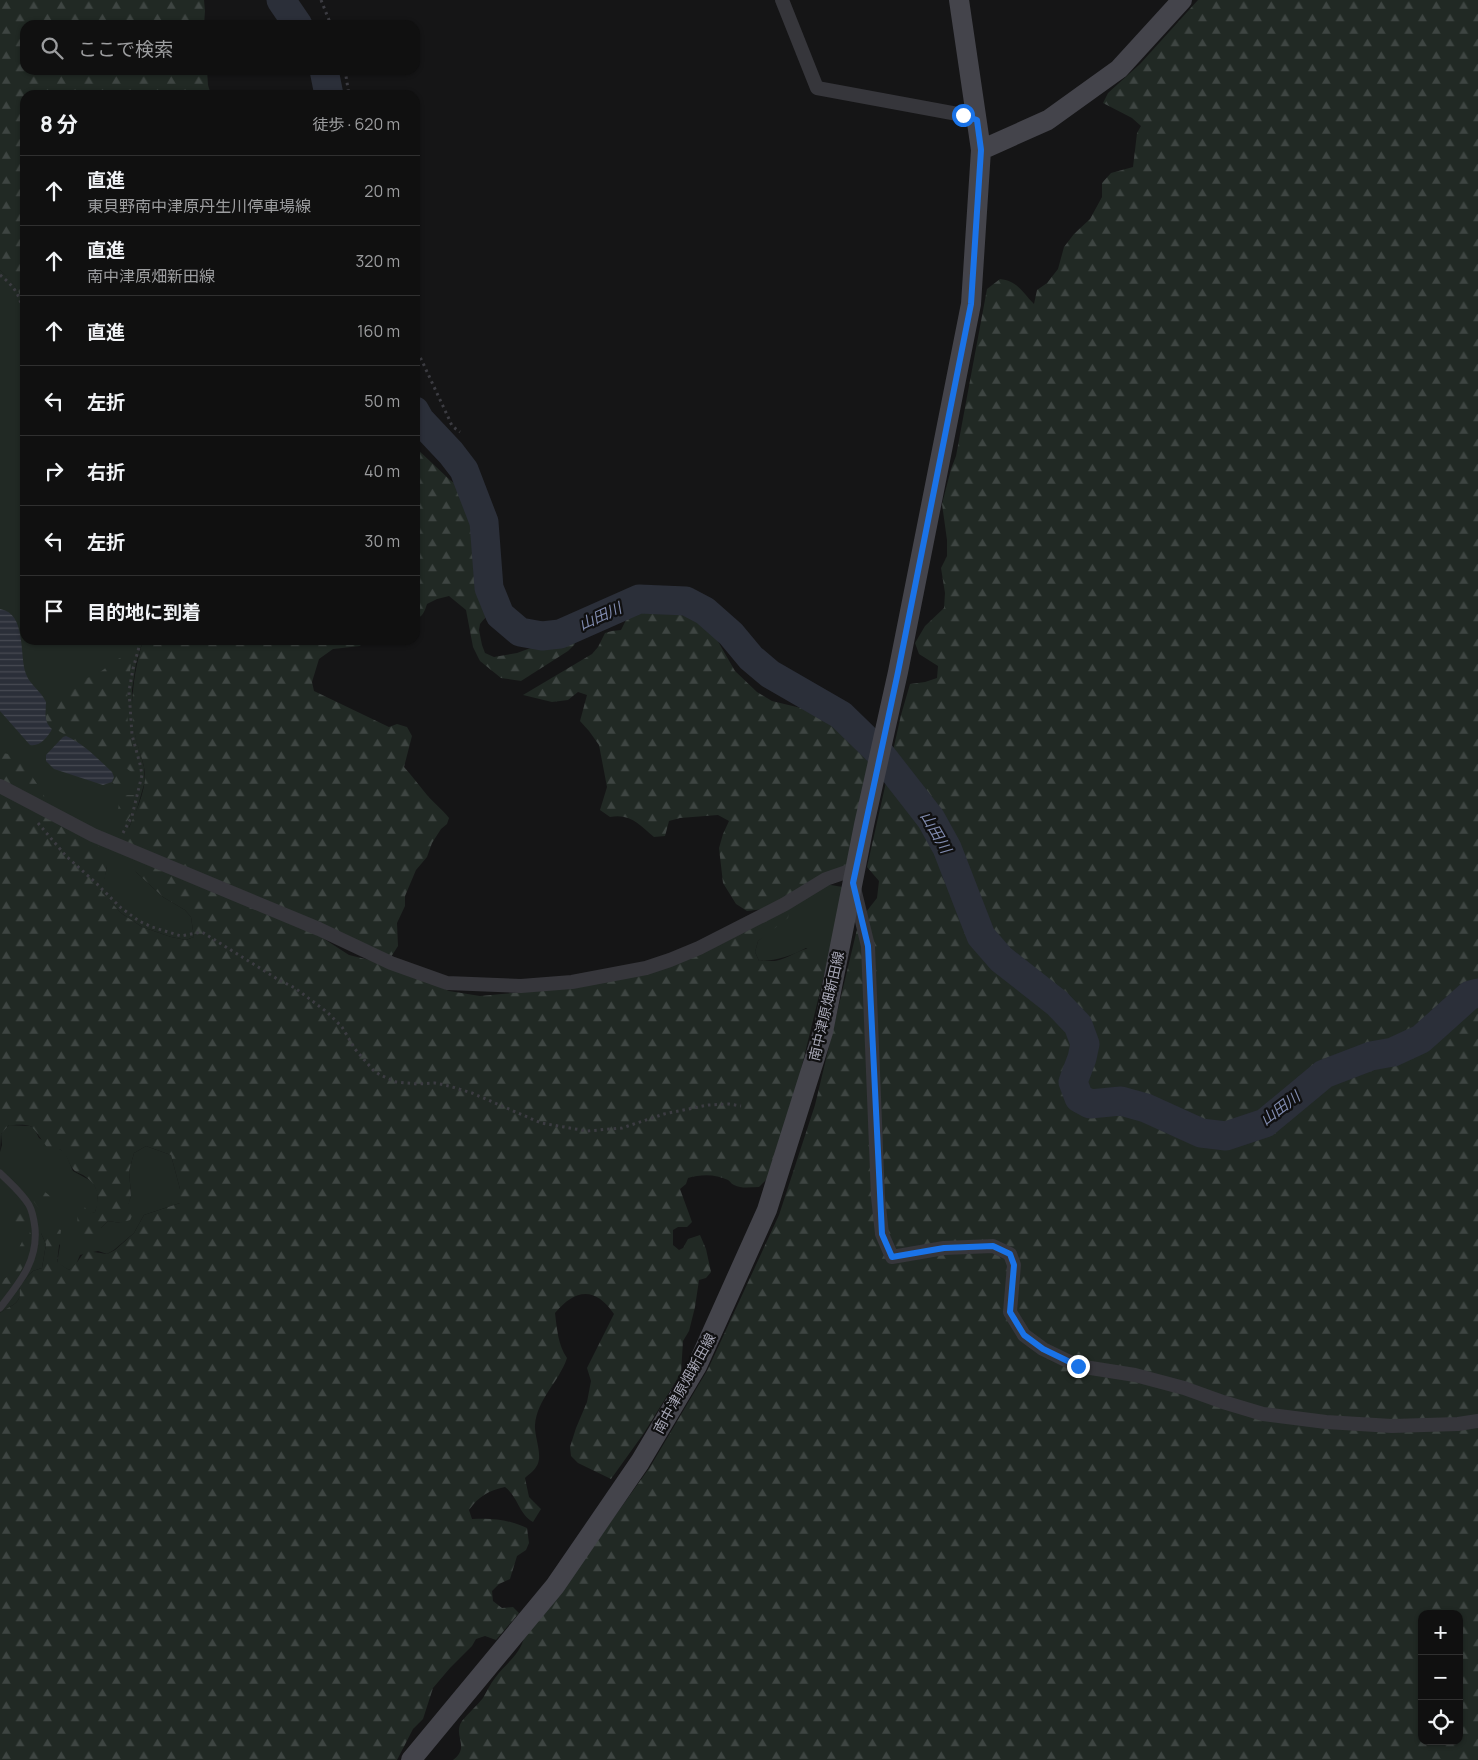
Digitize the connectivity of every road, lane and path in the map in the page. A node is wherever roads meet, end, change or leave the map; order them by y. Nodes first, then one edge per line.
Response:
1 (321, 0) edge
2 (782, 0) edge
3 (959, 0) edge
4 (1182, 0) edge
5 (329, 20) edge
6 (345, 75) edge
7 (348, 90) edge
8 (977, 120) junction
9 (981, 150) junction
10 (0, 275) edge
11 (20, 301) edge
12 (420, 357) edge
13 (460, 432) dead end
14 (140, 645) edge
15 (0, 786) edge
16 (29, 802) junction
17 (117, 845) junction
18 (854, 876) junction
19 (742, 1106) dead end
20 (0, 1173) edge
21 (0, 1308) edge
22 (1478, 1421) edge
23 (411, 1760) edge

1 - 5 path
2 - 8 street
3 - 8 main road, 南中津原畑新田線
4 - 9 main road
6 - 7 path
8 - 9 main road, 南中津原畑新田線
9 - 18 main road, 南中津原畑新田線
10 - 11 path
12 - 13 path
14 - 17 path
15 - 16 street
16 - 17 street
16 - 19 path
17 - 18 street
18 - 22 street
18 - 23 main road, 南中津原畑新田線
20 - 21 lane

